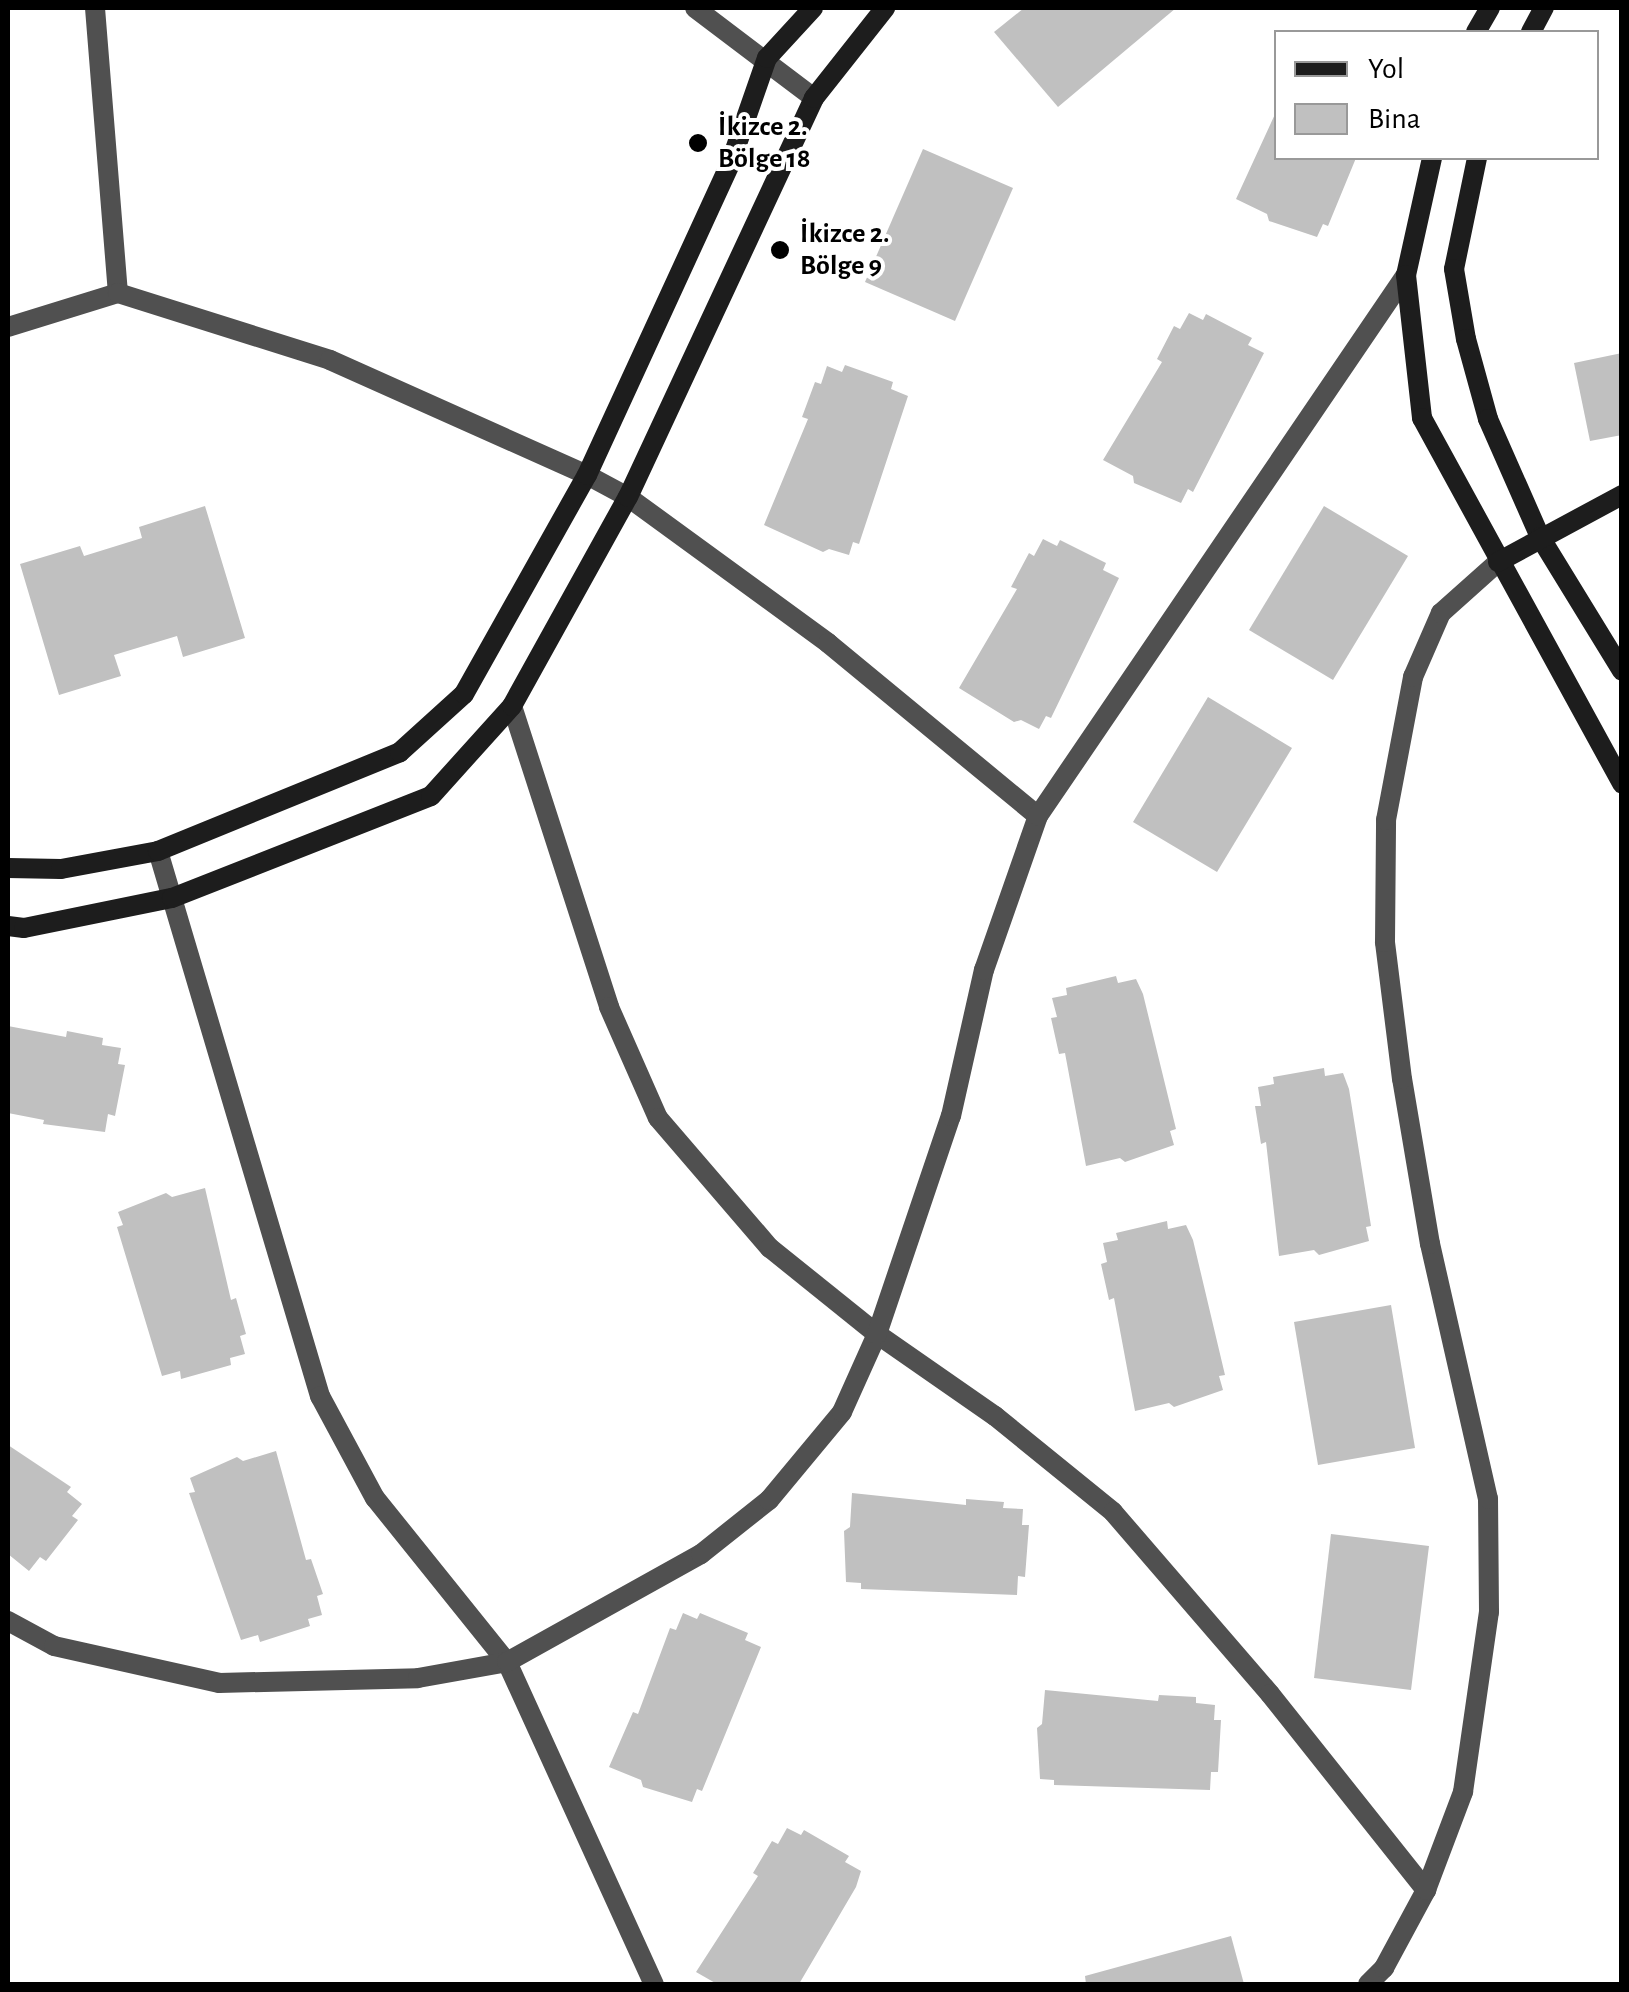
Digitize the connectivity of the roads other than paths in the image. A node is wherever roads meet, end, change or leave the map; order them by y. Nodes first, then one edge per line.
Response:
1 (95, 8) edge
2 (695, 8) edge
3 (812, 8) edge
4 (885, 8) edge
5 (1490, 8) edge
6 (1544, 8) edge
7 (1477, 30) edge
8 (1532, 30) edge
9 (767, 58) junction
10 (814, 98) junction
11 (1432, 160) edge
12 (1478, 160) edge
13 (1406, 275) junction
14 (118, 293) junction
15 (8, 327) edge
16 (587, 475) junction
17 (1622, 495) edge
18 (628, 498) junction
19 (1540, 538) junction
20 (1498, 562) junction
21 (1622, 671) edge
22 (512, 706) junction
23 (1622, 784) edge
24 (1038, 816) junction
25 (158, 850) junction
26 (8, 868) edge
27 (172, 898) junction
28 (8, 926) edge
29 (877, 1334) junction
30 (8, 1620) edge
31 (507, 1662) junction
32 (1426, 1890) junction
33 (654, 1984) edge
34 (1368, 1984) edge

1 - 14 street
2 - 9 street
3 - 9 main road
4 - 10 main road
5 - 7 main road
6 - 8 main road
9 - 10 street
9 - 16 main road
10 - 18 main road
11 - 13 main road
12 - 19 main road
13 - 20 main road
13 - 24 street
14 - 15 street
14 - 16 street
16 - 18 street
16 - 25 main road
17 - 19 main road
18 - 22 main road
18 - 24 street
19 - 20 main road
19 - 21 main road
20 - 23 main road
20 - 32 street
22 - 27 main road
22 - 29 street
24 - 29 street
25 - 26 main road
25 - 27 street
27 - 28 main road
27 - 31 street
29 - 31 street
29 - 32 street
30 - 31 street
31 - 33 street
32 - 34 street

